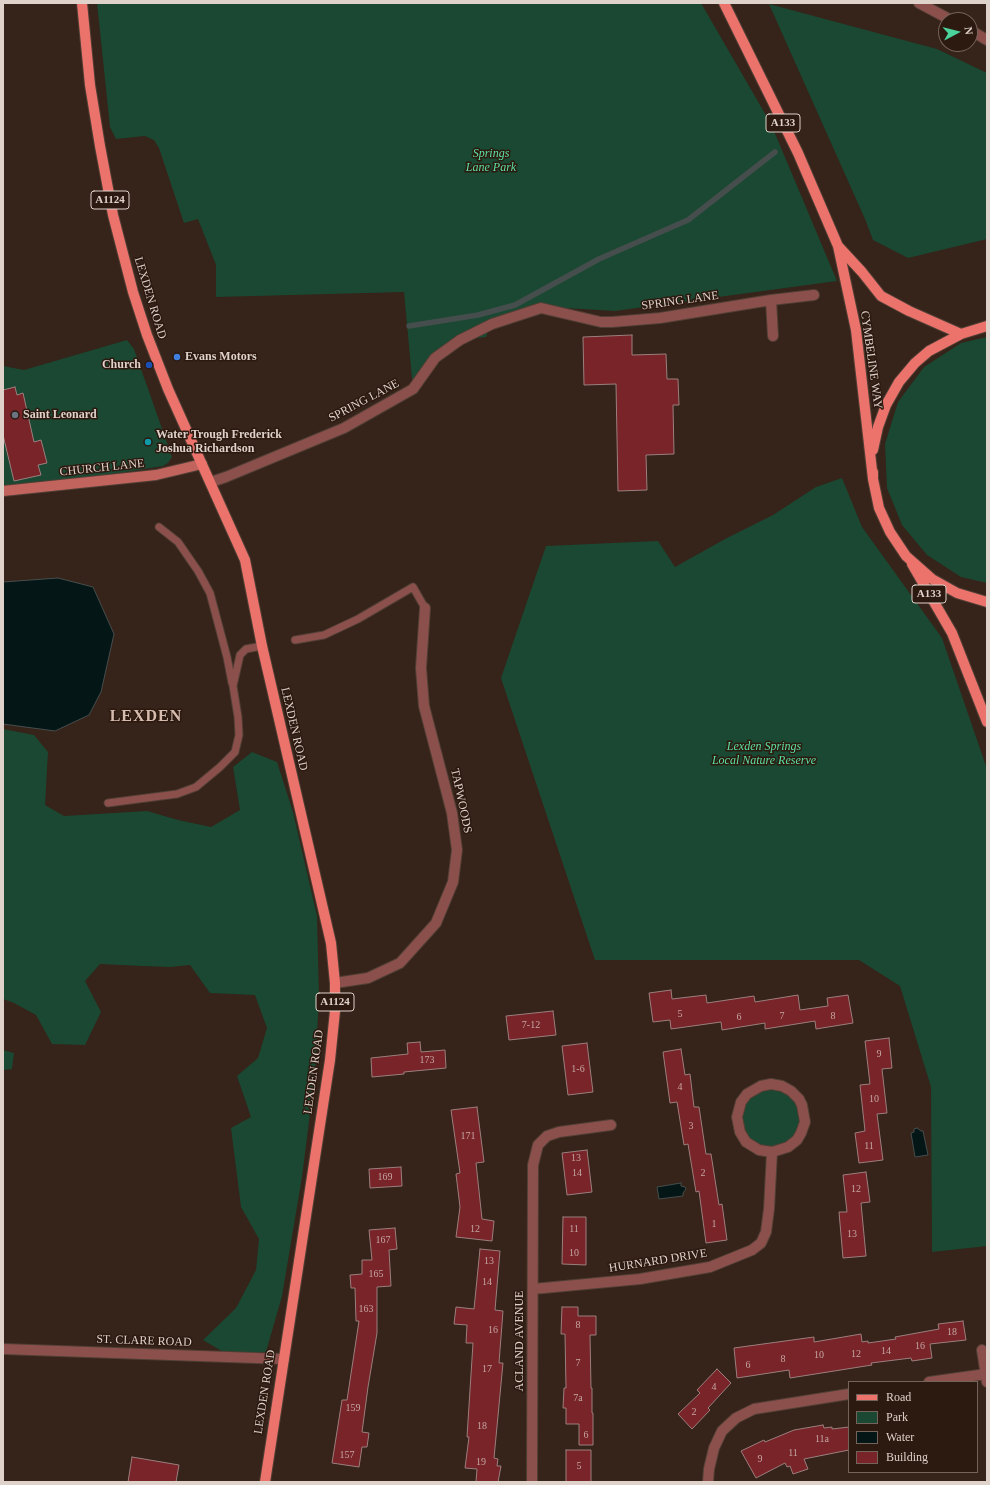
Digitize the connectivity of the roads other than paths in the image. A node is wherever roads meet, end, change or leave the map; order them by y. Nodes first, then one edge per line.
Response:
1 (82, 3) edge
2 (724, 3) edge
3 (919, 3) edge
4 (938, 13) edge
5 (978, 35) edge
6 (987, 40) edge
7 (838, 246) junction
8 (814, 295) dead end
9 (770, 300) junction
10 (987, 326) edge
11 (961, 334) junction
12 (773, 336) dead end
13 (202, 464) junction
14 (874, 479) junction
15 (211, 482) junction
16 (3, 491) edge
17 (159, 527) dead end
18 (906, 556) junction
19 (987, 602) edge
20 (425, 608) joint
21 (294, 640) dead end
22 (262, 646) junction
23 (233, 686) junction
24 (987, 722) edge
25 (108, 803) dead end
26 (335, 983) junction
27 (611, 1125) dead end
28 (772, 1152) junction
29 (534, 1289) junction
30 (3, 1349) edge
31 (982, 1350) dead end
32 (284, 1358) junction
33 (986, 1378) edge
34 (943, 1381) edge
35 (848, 1394) edge
36 (265, 1482) edge
37 (532, 1482) edge
38 (708, 1482) edge

1 - 13 main road, LEXDEN ROAD / A1124
2 - 7 main road, CYMBELINE WAY / A133
3 - 4 street
5 - 6 street
7 - 11 main road, CYMBELINE WAY / A133
7 - 14 main road, CYMBELINE WAY / A133
8 - 9 street, SPRING LANE
9 - 12 street
9 - 15 street, SPRING LANE
10 - 11 main road
11 - 14 main road
13 - 15 main road, LEXDEN ROAD / A1124
13 - 16 street, CHURCH LANE
14 - 18 main road
15 - 22 main road, LEXDEN ROAD / A1124
17 - 23 lane
18 - 19 main road
18 - 24 main road, A133
20 - 21 lane
20 - 26 street, TAPWOODS
22 - 23 lane
22 - 26 main road, LEXDEN ROAD / A1124
23 - 25 lane
26 - 32 main road, LEXDEN ROAD / A1124
27 - 29 street, ACLAND AVENUE
28 - 28 street
28 - 29 street, HURNARD DRIVE
29 - 37 street, ACLAND AVENUE
30 - 32 street, ST. CLARE ROAD
31 - 33 street
32 - 36 main road, LEXDEN ROAD / A1124
33 - 34 street
35 - 38 street

